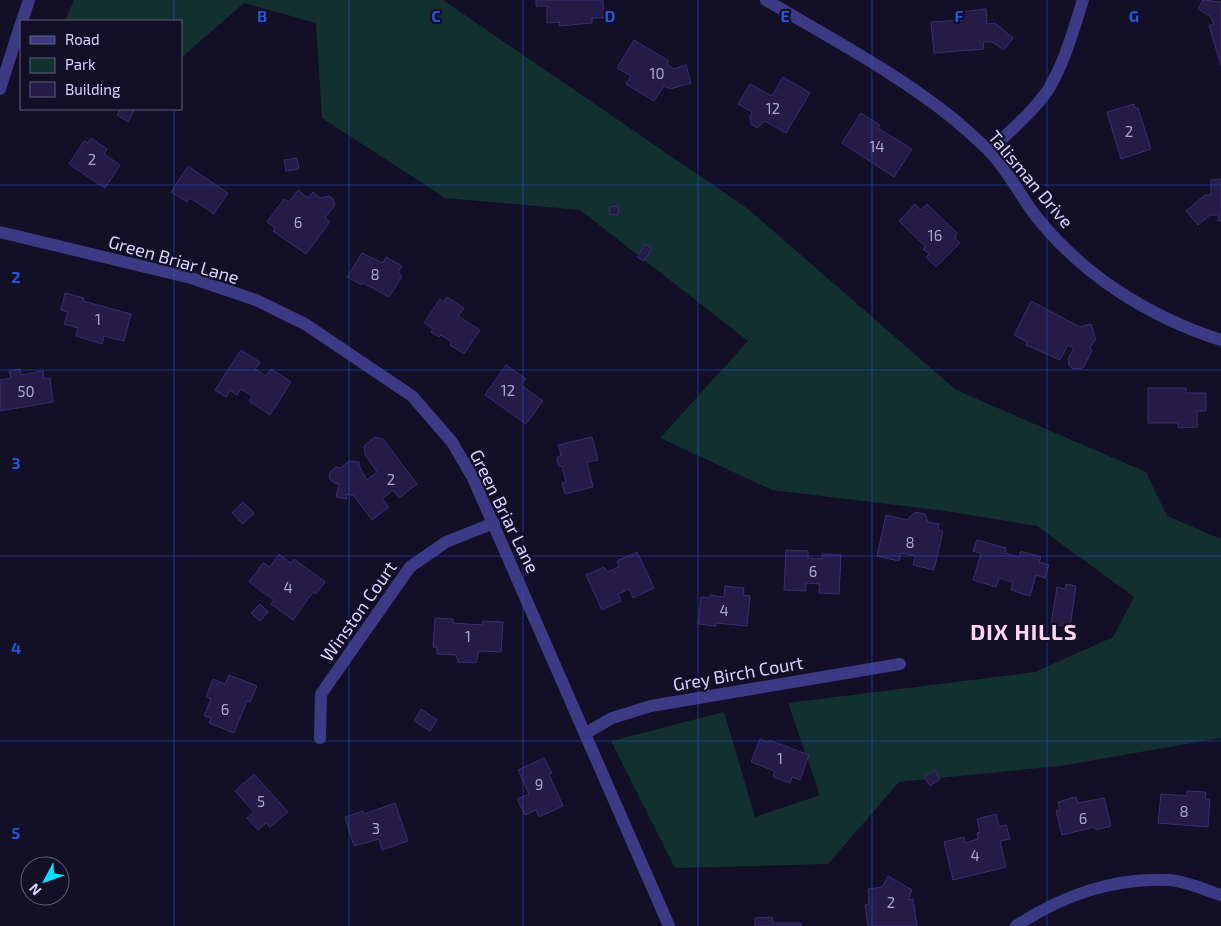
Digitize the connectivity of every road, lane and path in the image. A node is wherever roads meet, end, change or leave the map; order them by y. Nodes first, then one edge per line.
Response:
1 (29, 0) edge
2 (766, 0) edge
3 (1083, 0) edge
4 (23, 20) edge
5 (20, 28) edge
6 (0, 89) edge
7 (989, 151) junction
8 (0, 232) edge
9 (1221, 340) edge
10 (494, 523) junction
11 (900, 664) dead end
12 (586, 733) junction
13 (320, 738) dead end
14 (1221, 894) edge
15 (669, 926) edge
16 (1016, 926) edge

1 - 4 street
2 - 7 street, Talisman Drive
3 - 7 street
5 - 6 street
7 - 9 street, Talisman Drive
8 - 10 street, Green Briar Lane
10 - 12 street, Green Briar Lane
10 - 13 street, Winston Court
11 - 12 street, Grey Birch Court
12 - 15 street, Green Briar Lane
14 - 16 street

